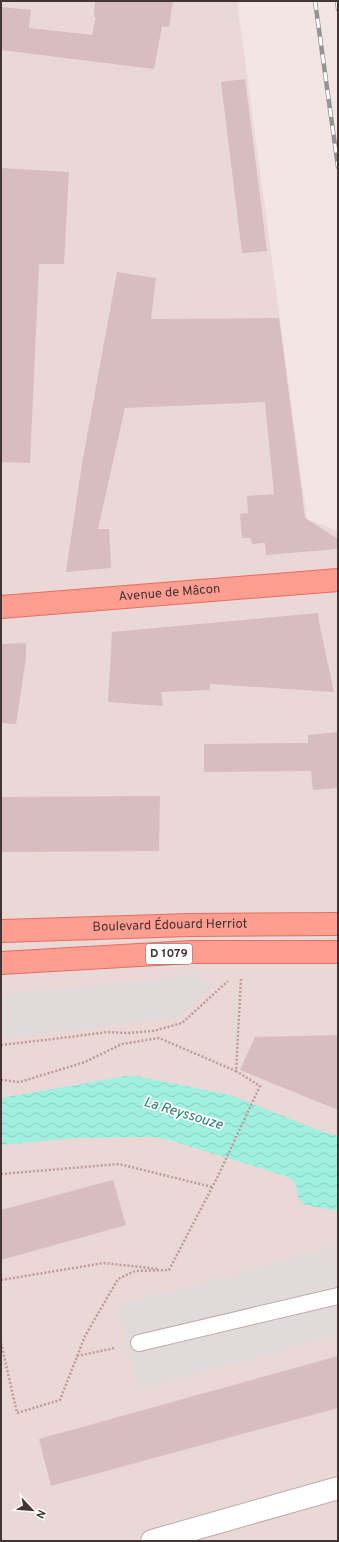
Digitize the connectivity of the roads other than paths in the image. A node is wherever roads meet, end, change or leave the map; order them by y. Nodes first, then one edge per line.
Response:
1 (336, 580) edge
2 (1, 606) edge
3 (338, 924) edge
4 (1, 932) edge
5 (338, 952) edge
6 (1, 963) edge
7 (338, 1296) edge
8 (139, 1343) road end
9 (338, 1488) edge
10 (152, 1541) edge

1 - 2 main road, Avenue de Mâcon
3 - 4 main road, Boulevard Édouard Herriot / D 1079
5 - 6 main road, Boulevard Édouard Herriot / D 1079
7 - 8 lane
9 - 10 street

